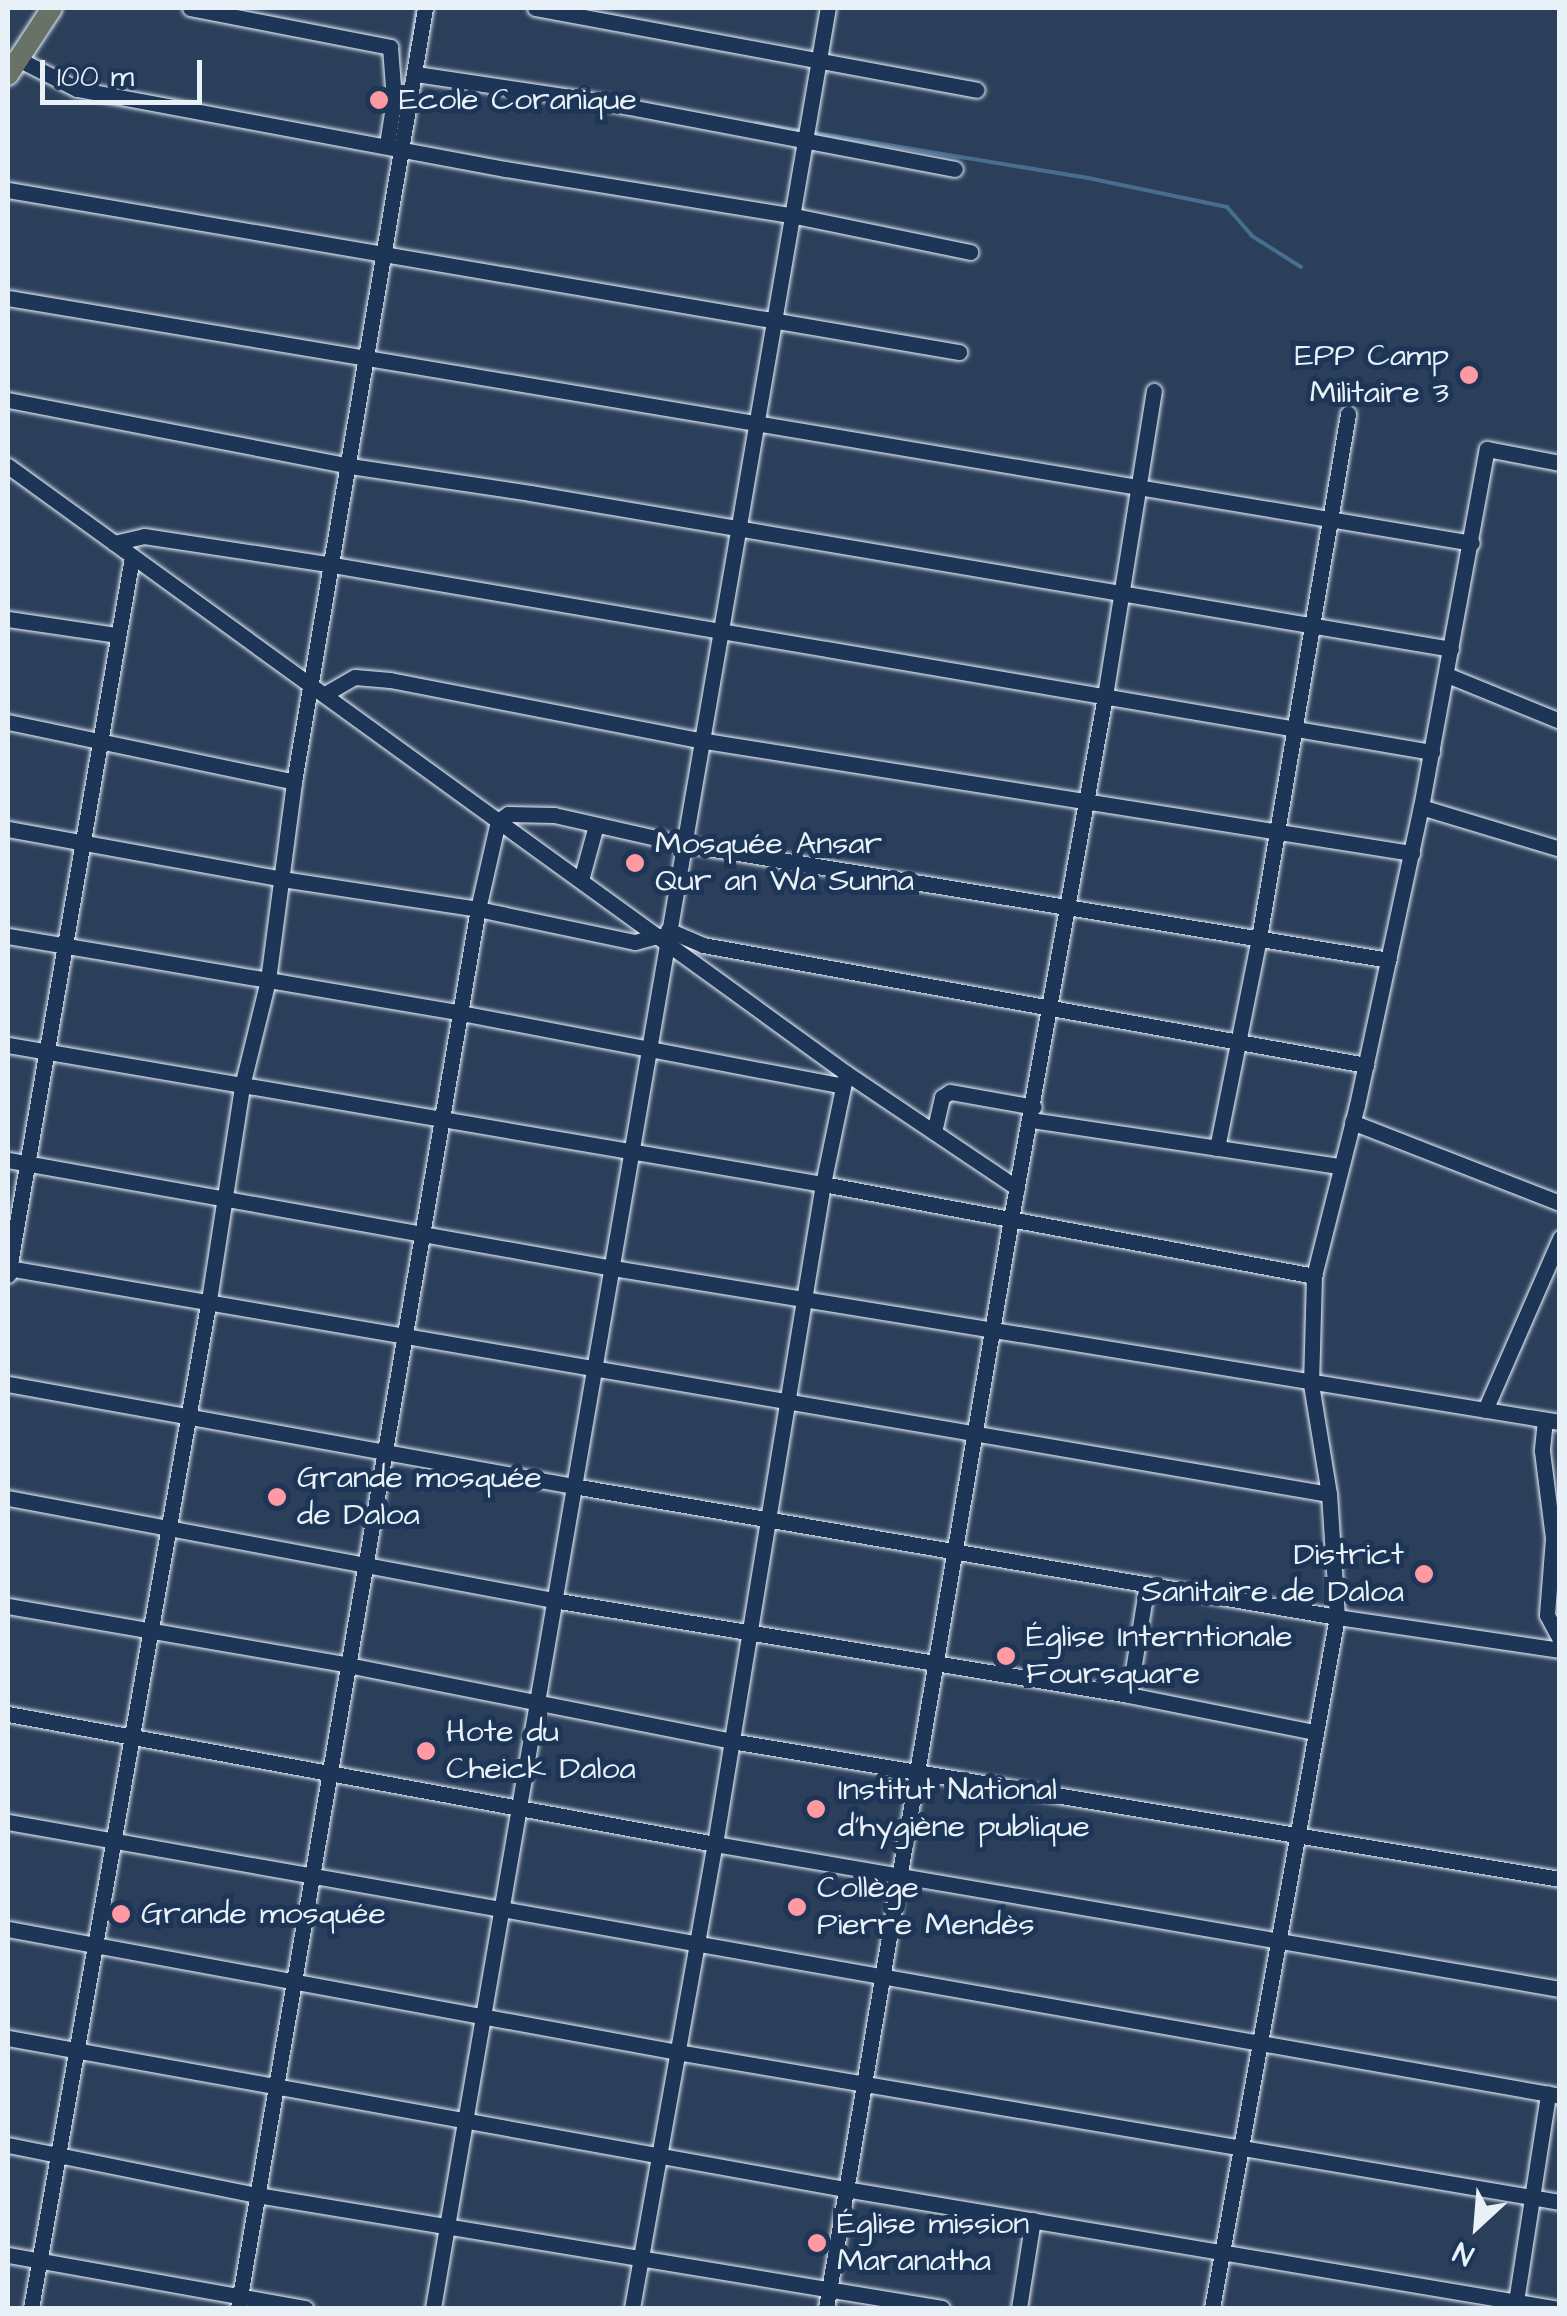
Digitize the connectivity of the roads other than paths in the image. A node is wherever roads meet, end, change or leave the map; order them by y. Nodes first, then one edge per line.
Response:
1 (52, 8) edge
2 (190, 8) edge
3 (426, 8) edge
4 (535, 8) edge
5 (828, 8) edge
6 (819, 59) junction
7 (416, 64) junction
8 (12, 67) edge
9 (976, 90) dead end
10 (806, 134) junction
11 (394, 146) junction
12 (955, 169) dead end
13 (8, 190) edge
14 (795, 216) junction
15 (970, 252) dead end
16 (382, 256) junction
17 (8, 298) edge
18 (774, 322) junction
19 (959, 352) dead end
20 (369, 361) junction
21 (1154, 392) dead end
22 (8, 400) edge
23 (1348, 414) dead end
24 (759, 420) junction
25 (1560, 463) edge
26 (8, 466) edge
27 (350, 466) junction
28 (1137, 490) junction
29 (1330, 520) junction
30 (742, 529) junction
31 (114, 543) junction
32 (1472, 543) junction
33 (132, 557) junction
34 (333, 566) junction
35 (1120, 591) junction
36 (8, 618) edge
37 (1312, 625) junction
38 (723, 632) junction
39 (116, 635) junction
40 (1451, 649) junction
41 (1446, 675) junction
42 (318, 690) junction
43 (1106, 696) junction
44 (8, 722) edge
45 (1560, 722) edge
46 (1294, 728) junction
47 (99, 739) junction
48 (700, 740) junction
49 (1432, 752) junction
50 (294, 782) junction
51 (1087, 801) junction
52 (1422, 807) junction
53 (498, 821) junction
54 (596, 825) junction
55 (8, 829) edge
56 (1277, 832) junction
57 (82, 842) junction
58 (683, 844) junction
59 (1560, 849) edge
60 (1412, 853) junction
61 (282, 880) junction
62 (581, 880) junction
63 (1069, 906) junction
64 (478, 909) junction
65 (8, 936) edge
66 (664, 936) junction
67 (1259, 938) junction
68 (65, 946) junction
69 (1388, 960) junction
70 (268, 980) junction
71 (1050, 1011) junction
72 (461, 1013) junction
73 (1238, 1043) junction
74 (8, 1045) edge
75 (650, 1047) junction
76 (46, 1052) junction
77 (1366, 1065) junction
78 (844, 1079) junction
79 (242, 1086) junction
80 (1032, 1114) junction
81 (444, 1120) junction
82 (1352, 1122) junction
83 (934, 1132) junction
84 (1217, 1148) junction
85 (635, 1153) junction
86 (8, 1160) edge
87 (28, 1164) junction
88 (1340, 1166) junction
89 (823, 1184) junction
90 (1016, 1188) junction
91 (225, 1196) junction
92 (1560, 1203) edge
93 (1011, 1219) junction
94 (423, 1232) junction
95 (1560, 1238) edge
96 (613, 1268) junction
97 (8, 1270) edge
98 (1314, 1276) junction
99 (805, 1298) junction
100 (209, 1300) junction
101 (994, 1328) junction
102 (404, 1336) junction
103 (594, 1367) junction
104 (8, 1384) edge
105 (1311, 1384) junction
106 (790, 1404) junction
107 (1485, 1410) junction
108 (187, 1416) junction
109 (1552, 1421) edge
110 (977, 1434) junction
111 (386, 1451) junction
112 (573, 1486) junction
113 (1329, 1494) junction
114 (8, 1498) edge
115 (770, 1519) junction
116 (168, 1525) junction
117 (956, 1552) junction
118 (365, 1562) junction
119 (1147, 1584) junction
120 (553, 1600) junction
121 (8, 1606) edge
122 (1337, 1617) junction
123 (150, 1633) junction
124 (750, 1633) junction
125 (1560, 1639) edge
126 (1560, 1650) edge
127 (937, 1662) junction
128 (348, 1665) junction
129 (1129, 1695) junction
130 (538, 1704) junction
131 (8, 1714) edge
132 (1314, 1732) junction
133 (130, 1736) junction
134 (731, 1741) junction
135 (330, 1771) junction
136 (917, 1773) junction
137 (518, 1806) junction
138 (8, 1822) edge
139 (1296, 1835) junction
140 (112, 1839) junction
141 (716, 1844) junction
142 (898, 1876) junction
143 (312, 1878) junction
144 (1560, 1879) edge
145 (499, 1911) junction
146 (8, 1929) edge
147 (1277, 1938) junction
148 (95, 1945) junction
149 (696, 1946) junction
150 (882, 1976) junction
151 (293, 1980) junction
152 (1560, 1988) edge
153 (483, 2016) junction
154 (8, 2038) edge
155 (1258, 2042) junction
156 (76, 2051) junction
157 (678, 2052) junction
158 (864, 2083) junction
159 (274, 2088) junction
160 (1554, 2095) edge
161 (464, 2122) junction
162 (8, 2145) edge
163 (1242, 2148) junction
164 (57, 2154) junction
165 (658, 2156) junction
166 (845, 2189) junction
167 (257, 2195) junction
168 (1530, 2198) junction
169 (1560, 2202) edge
170 (1033, 2220) junction
171 (450, 2227) junction
172 (1223, 2250) junction
173 (8, 2256) edge
174 (641, 2257) junction
175 (38, 2261) junction
176 (830, 2291) junction
177 (239, 2304) edge
178 (1515, 2305) edge
179 (31, 2308) edge
180 (305, 2308) edge
181 (433, 2308) edge
182 (632, 2308) edge
183 (826, 2308) edge
184 (942, 2308) edge
185 (1019, 2308) edge
186 (1212, 2308) edge
187 (1554, 2308) edge

1 - 8 main road
2 - 11 street
3 - 7 street
4 - 6 street
5 - 6 street
6 - 9 street
6 - 10 street
7 - 10 street
7 - 11 street
8 - 11 street
10 - 12 street
10 - 14 street
11 - 14 street
11 - 16 street
13 - 16 street
14 - 15 street
14 - 18 street
16 - 18 street
16 - 20 street
17 - 20 street
18 - 19 street
18 - 24 street
20 - 24 street
20 - 27 street
21 - 28 street
22 - 27 street
23 - 29 street
24 - 28 street
24 - 30 street
25 - 32 street
26 - 31 street
27 - 30 street
27 - 34 street
28 - 29 street
28 - 35 street
29 - 32 street
29 - 37 street
30 - 35 street
30 - 38 street
31 - 33 street
31 - 34 street
32 - 40 street
33 - 39 street
33 - 42 street
34 - 38 street
34 - 42 street
35 - 37 street
35 - 43 street
36 - 39 street
37 - 40 street
37 - 46 street
38 - 43 street
38 - 48 street
39 - 47 street
40 - 41 street
41 - 45 street
41 - 49 street
42 - 48 street
42 - 50 street
42 - 53 street
43 - 46 street
43 - 51 street
44 - 47 street
46 - 49 street
46 - 56 street
47 - 50 street
47 - 57 street
48 - 51 street
48 - 58 street
49 - 52 street
50 - 61 street
51 - 56 street
51 - 63 street
52 - 59 street
52 - 60 street
53 - 54 street
53 - 62 street
53 - 64 street
54 - 58 street
54 - 62 street
55 - 57 street
56 - 60 street
56 - 67 street
57 - 61 street
57 - 68 street
58 - 63 street
58 - 66 street
60 - 69 street
61 - 64 street
61 - 70 street
62 - 66 street
63 - 67 street
63 - 71 street
64 - 66 street
64 - 72 street
65 - 68 street
66 - 71 street
66 - 75 street
66 - 78 street
67 - 69 street
67 - 73 street
68 - 70 street
68 - 76 street
69 - 77 street
70 - 72 street
70 - 79 street
71 - 73 street
71 - 80 street
72 - 75 street
72 - 81 street
73 - 77 street
73 - 84 street
74 - 76 street
75 - 78 street
75 - 85 street
76 - 79 street
76 - 87 street
77 - 82 street
78 - 83 street
78 - 89 street
79 - 81 street
79 - 91 street
80 - 83 street
80 - 84 street
80 - 90 street
81 - 85 street
81 - 94 street
82 - 88 street
82 - 92 street
83 - 90 street
84 - 88 street
85 - 89 street
85 - 96 street
86 - 87 street
87 - 91 street
87 - 97 street
88 - 98 street
89 - 93 street
89 - 99 street
90 - 93 street
91 - 94 street
91 - 100 street
93 - 98 street
93 - 101 street
94 - 96 street
94 - 102 street
95 - 107 street
96 - 99 street
96 - 103 street
97 - 100 street
98 - 105 street
99 - 101 street
99 - 106 street
100 - 102 street
100 - 108 street
101 - 105 street
101 - 110 street
102 - 103 street
102 - 111 street
103 - 106 street
103 - 112 street
104 - 108 street
105 - 107 street
105 - 113 street
106 - 110 street
106 - 115 street
107 - 109 street
108 - 111 street
108 - 116 street
109 - 125 street
110 - 113 street
110 - 117 street
111 - 112 street
111 - 118 street
112 - 115 street
112 - 120 street
113 - 122 street
114 - 116 street
115 - 117 street
115 - 124 street
116 - 118 street
116 - 123 street
117 - 119 street
117 - 127 street
118 - 120 street
118 - 128 street
119 - 122 street
119 - 129 street
120 - 124 street
120 - 130 street
121 - 123 street
122 - 126 street
122 - 132 street
123 - 128 street
123 - 133 street
124 - 127 street
124 - 134 street
127 - 129 street
127 - 136 street
128 - 130 street
128 - 135 street
129 - 132 street
130 - 134 street
130 - 137 street
131 - 133 street
132 - 139 street
133 - 135 street
133 - 140 street
134 - 136 street
134 - 141 street
135 - 137 street
135 - 143 street
136 - 139 street
136 - 142 street
137 - 141 street
137 - 145 street
138 - 140 street
139 - 144 street
139 - 147 street
140 - 143 street
140 - 148 street
141 - 142 street
141 - 149 street
142 - 147 street
142 - 150 street
143 - 145 street
143 - 151 street
145 - 149 street
145 - 153 street
146 - 148 street
147 - 152 street
147 - 155 street
148 - 151 street
148 - 156 street
149 - 150 street
149 - 157 street
150 - 155 street
150 - 158 street
151 - 153 street
151 - 159 street
153 - 157 street
153 - 161 street
154 - 156 street
155 - 160 street
155 - 163 street
156 - 159 street
156 - 164 street
157 - 158 street
157 - 165 street
158 - 163 street
158 - 166 street
159 - 161 street
159 - 167 street
160 - 168 street
161 - 165 street
161 - 171 street
162 - 164 street
163 - 168 street
163 - 172 street
164 - 167 street
164 - 175 street
165 - 166 street
165 - 174 street
166 - 170 street
166 - 176 street
167 - 171 street
167 - 177 street
168 - 169 street
168 - 178 street
170 - 172 street
170 - 185 street
171 - 174 street
171 - 181 street
172 - 178 street
172 - 186 street
173 - 175 street
174 - 176 street
174 - 182 street
175 - 177 street
175 - 179 street
176 - 183 street
176 - 184 street
177 - 180 street
178 - 187 street

